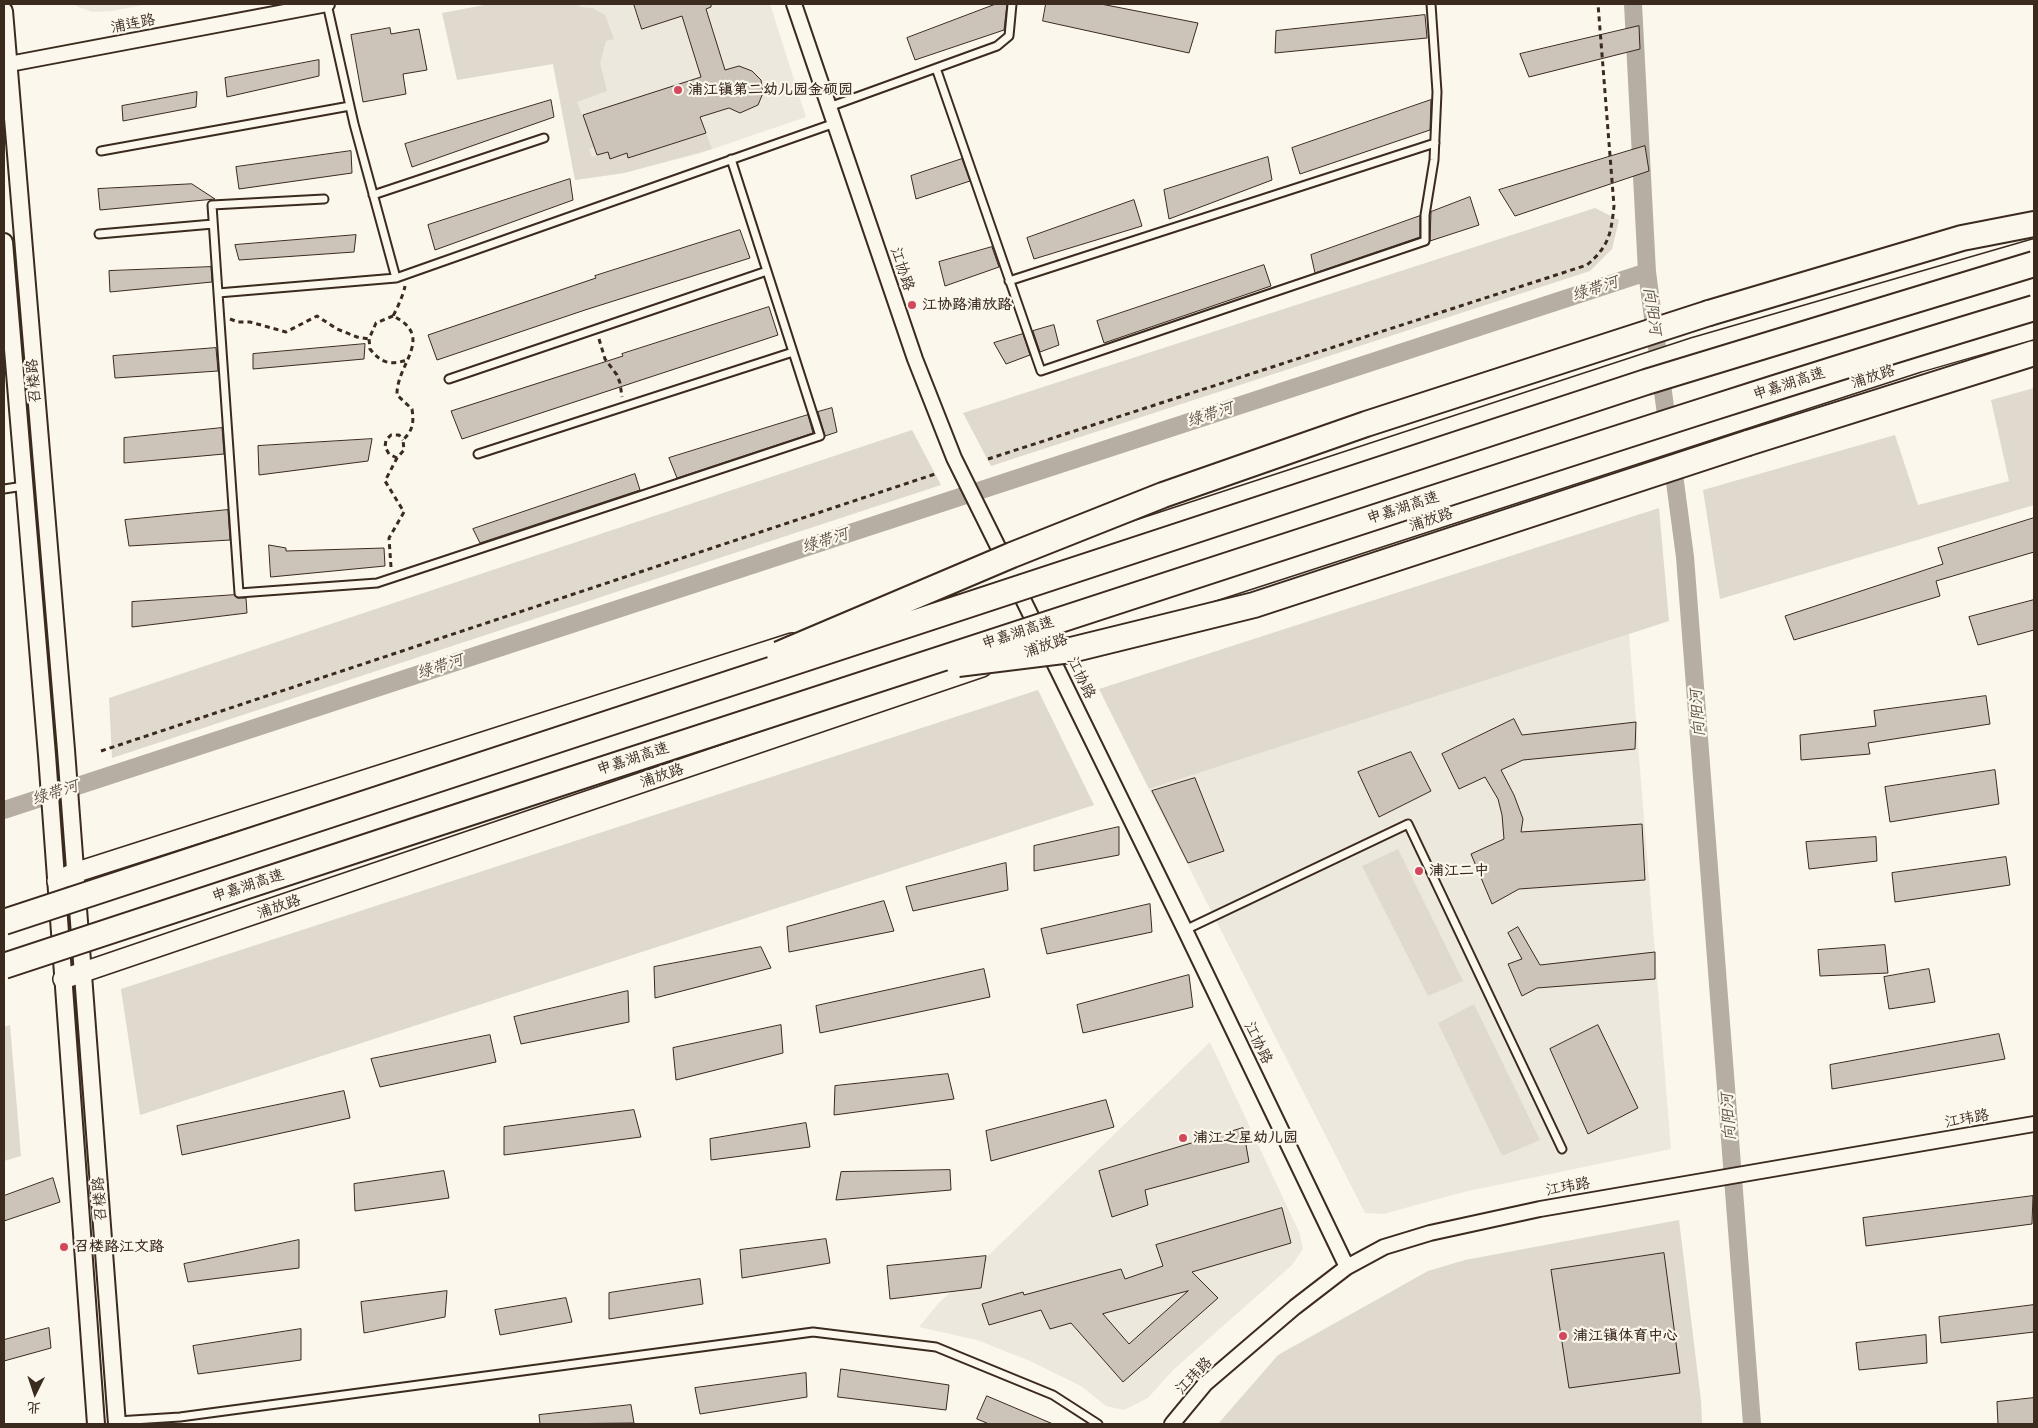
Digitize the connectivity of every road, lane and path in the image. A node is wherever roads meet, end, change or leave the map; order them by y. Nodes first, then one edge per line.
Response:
1 (323, 4) edge
2 (794, 4) edge
3 (1012, 4) edge
4 (1432, 4) edge
5 (1598, 4) edge
6 (4, 11) edge
7 (5, 65) edge
8 (936, 68) junction
9 (350, 106) junction
10 (829, 107) junction
11 (835, 123) junction
12 (544, 138) dead end
13 (1434, 143) junction
14 (101, 151) dead end
15 (731, 159) junction
16 (373, 195) junction
17 (324, 199) dead end
18 (214, 224) junction
19 (2034, 224) edge
20 (98, 234) dead end
21 (4, 242) edge
22 (2034, 249) edge
23 (2034, 264) edge
24 (767, 270) junction
25 (405, 275) junction
26 (396, 278) junction
27 (1010, 281) junction
28 (218, 293) junction
29 (2034, 308) edge
30 (220, 316) junction
31 (393, 316) junction
32 (597, 329) junction
33 (2034, 329) edge
34 (370, 339) junction
35 (793, 352) junction
36 (2034, 353) edge
37 (408, 360) junction
38 (449, 379) dead end
39 (624, 407) junction
40 (403, 440) junction
41 (478, 454) dead end
42 (397, 458) junction
43 (988, 460) dead end
44 (935, 474) dead end
45 (24, 486) junction
46 (4, 489) edge
47 (1010, 573) junction
48 (392, 578) junction
49 (1047, 645) junction
50 (902, 671) junction
51 (695, 694) junction
52 (101, 751) dead end
53 (74, 873) junction
54 (57, 881) junction
55 (4, 922) edge
56 (1185, 930) junction
57 (4, 966) edge
58 (83, 974) junction
59 (63, 979) junction
60 (2034, 1124) edge
61 (1562, 1149) dead end
62 (1347, 1267) junction
63 (117, 1423) edge
64 (96, 1424) edge
65 (1098, 1424) edge
66 (1172, 1424) edge

1 - 7 street, 浦连路
1 - 9 lane
2 - 10 street, 江协路
3 - 8 lane
4 - 13 lane
5 - 43 path
6 - 7 street, 召楼路
7 - 53 street, 召楼路
8 - 10 lane
8 - 27 lane
9 - 14 lane
9 - 16 lane
10 - 11 street, 江协路
11 - 15 lane
11 - 47 street, 江协路
12 - 16 lane
13 - 27 lane
13 - 27 lane
15 - 24 lane
15 - 25 lane
16 - 26 lane
17 - 18 lane
18 - 20 lane
18 - 28 lane
19 - 51 highway, bridge
21 - 45 street, 召楼路
22 - 47 main road
23 - 51 highway, bridge
24 - 32 lane
24 - 35 lane
25 - 26 lane
25 - 31 path
26 - 28 lane
28 - 30 lane
29 - 50 highway, 申嘉湖高速, bridge
30 - 34 path
30 - 48 lane
31 - 34 path
31 - 37 path
32 - 38 lane
32 - 39 path
33 - 49 main road, 浦放路
34 - 37 path
35 - 39 lane
35 - 48 lane
36 - 50 highway, bridge
37 - 40 path
39 - 41 lane
40 - 42 path
40 - 42 path
42 - 48 path
44 - 52 path
45 - 46 lane
45 - 54 street, 召楼路
47 - 49 street, 江协路
47 - 53 main road
49 - 56 street, 江协路
49 - 58 main road, 浦放路
50 - 57 highway, 申嘉湖高速, bridge
51 - 55 highway, bridge
53 - 54 main road
53 - 58 street, 召楼路
54 - 59 street, 召楼路
56 - 61 lane
56 - 62 street, 江协路
58 - 59 main road, 浦放路
58 - 63 street, 召楼路
59 - 64 street, 召楼路
60 - 62 street, 江玮路
62 - 66 street, 江玮路
63 - 65 lane

